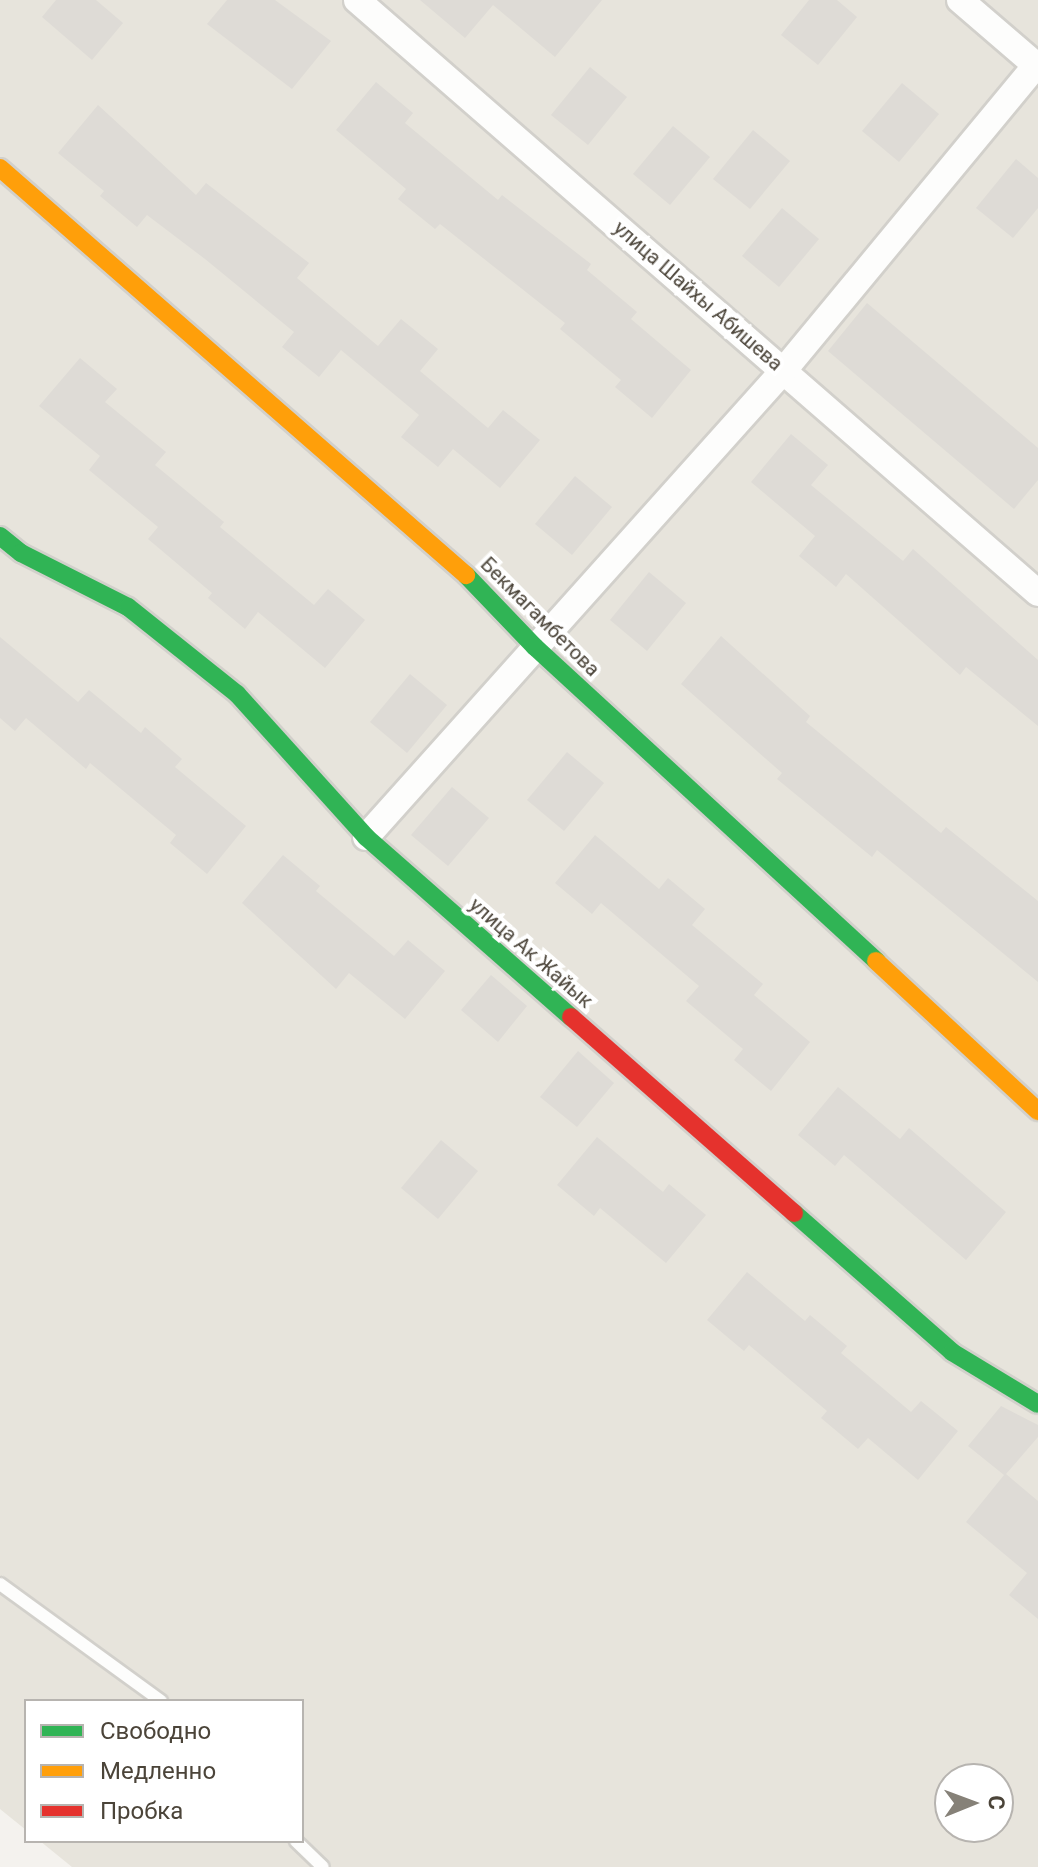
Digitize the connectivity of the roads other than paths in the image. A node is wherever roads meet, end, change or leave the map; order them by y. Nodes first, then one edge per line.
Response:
1 (357, 0) edge
2 (960, 0) edge
3 (1037, 65) edge
4 (0, 168) edge
5 (784, 370) junction
6 (0, 536) edge
7 (1038, 593) edge
8 (535, 647) junction
9 (366, 837) junction
10 (1038, 1111) edge
11 (1038, 1404) edge
12 (0, 1584) edge
13 (158, 1699) edge
14 (298, 1843) edge
15 (323, 1867) edge

1 - 5 street, улица Шайхы Абишева
2 - 3 street
3 - 5 street
4 - 8 street, Бекмагамбетова
5 - 7 street, улица Шайхы Абишева
5 - 8 street
6 - 9 street, улица Ак Жайык
8 - 9 street
8 - 10 street, Бекмагамбетова
9 - 11 street, улица Ак Жайык
12 - 13 lane
14 - 15 lane

